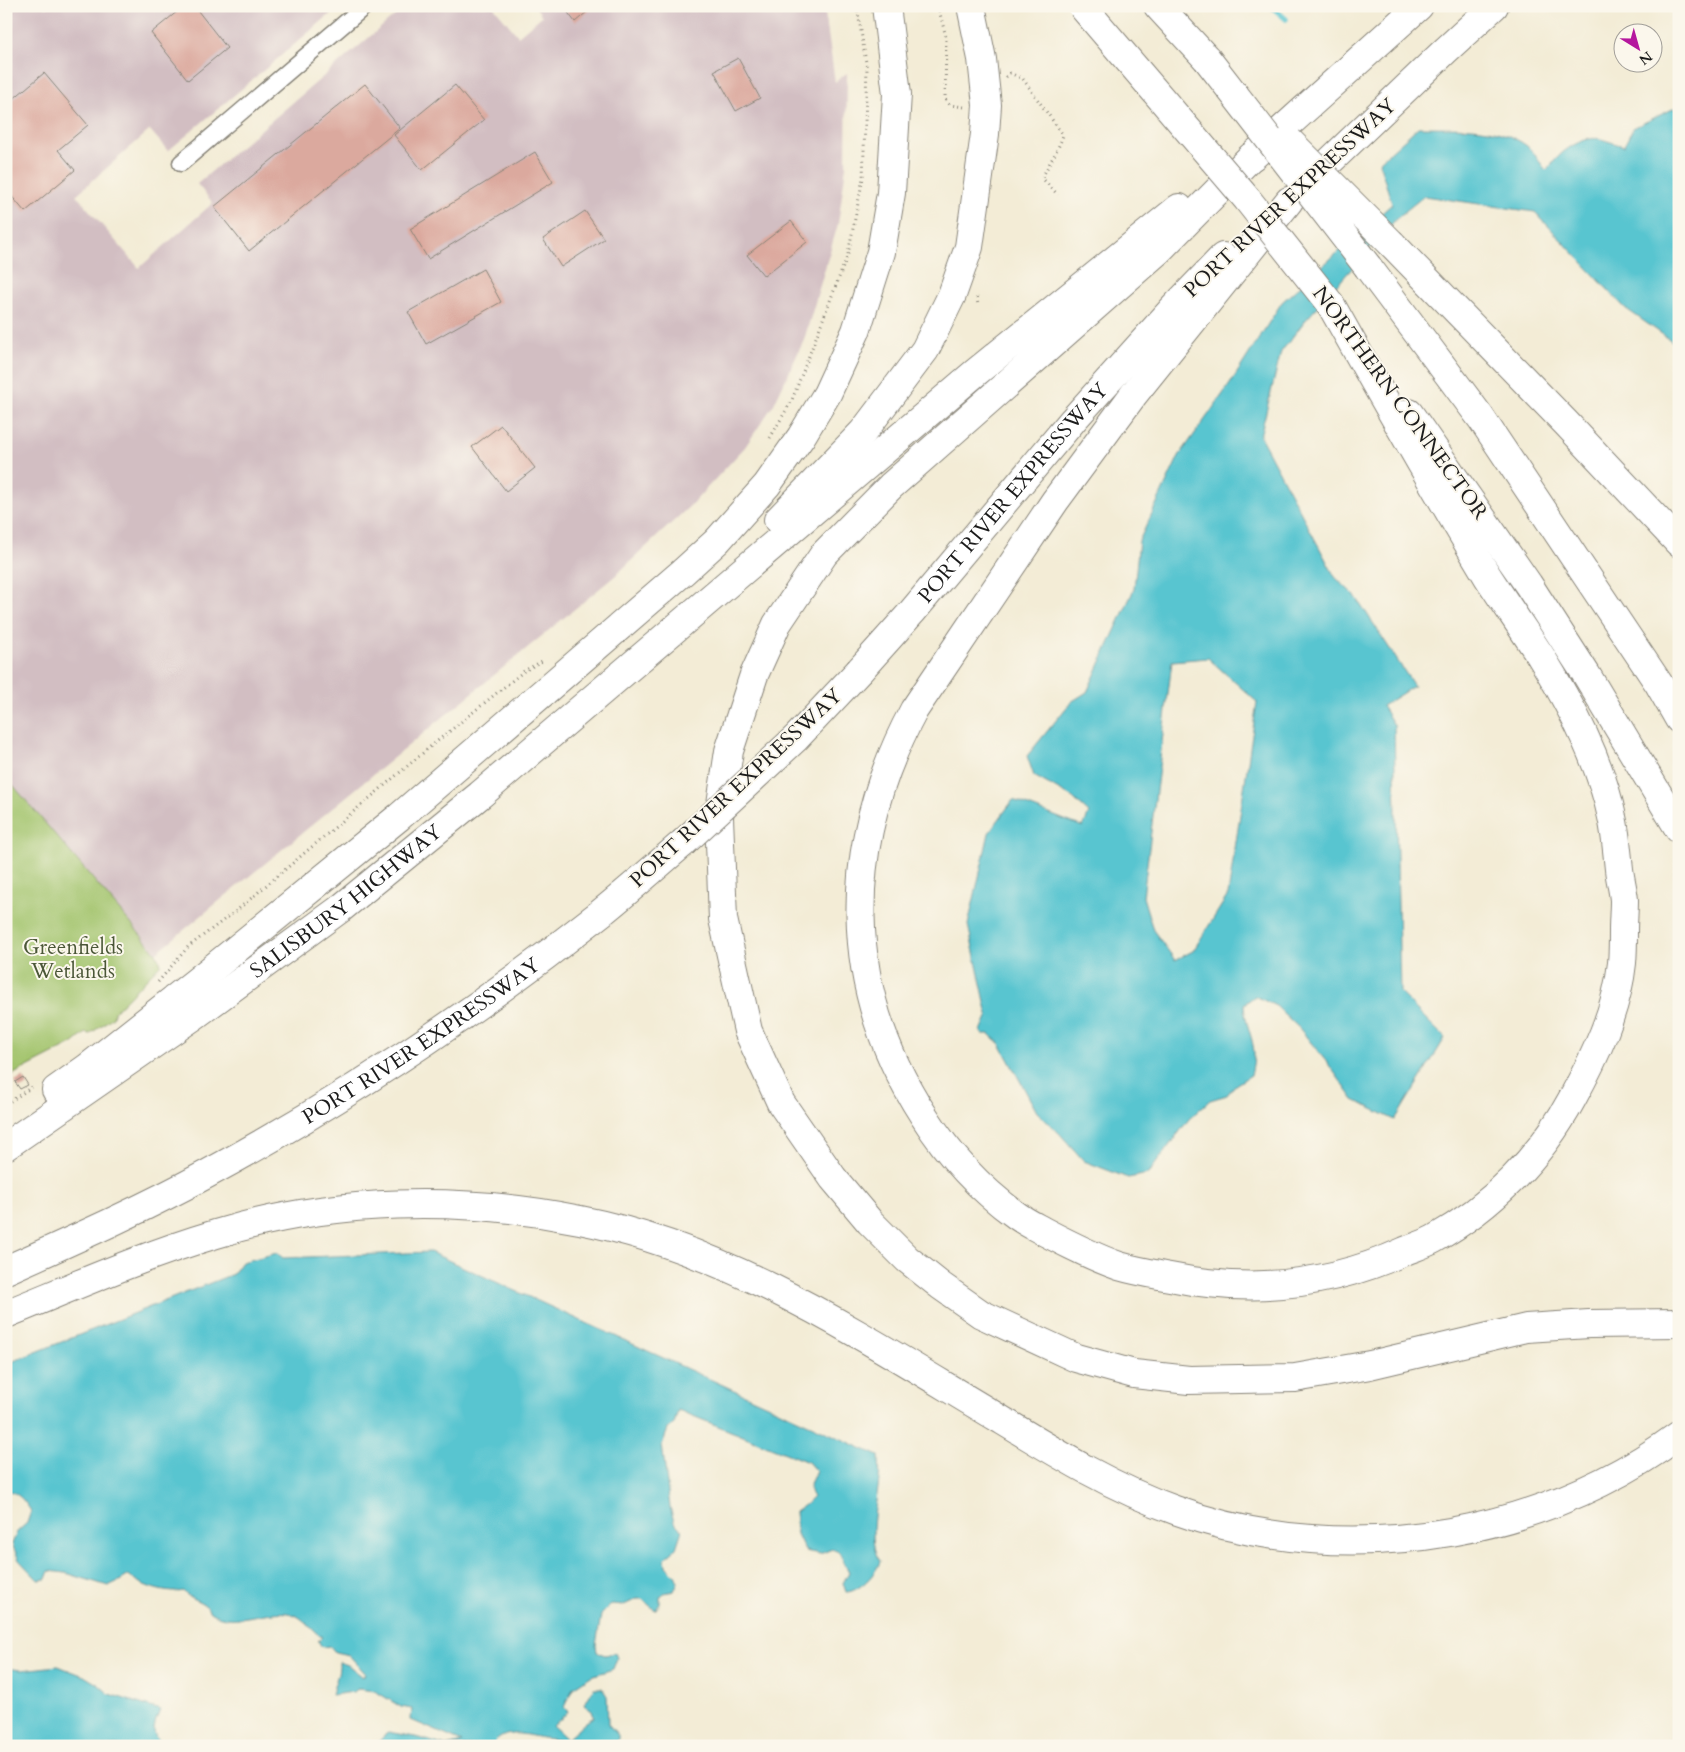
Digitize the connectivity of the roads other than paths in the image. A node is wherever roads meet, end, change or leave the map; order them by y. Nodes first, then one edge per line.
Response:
1 (365, 6) edge
2 (886, 6) edge
3 (971, 6) edge
4 (1082, 6) edge
5 (1158, 6) edge
6 (1419, 6) edge
7 (1494, 6) edge
8 (1207, 59) junction
9 (1251, 157) junction
10 (181, 163) dead end
11 (1289, 201) junction
12 (1331, 305) junction
13 (1679, 543) edge
14 (667, 634) junction
15 (1679, 719) edge
16 (1679, 829) edge
17 (6, 1126) edge
18 (6, 1146) edge
19 (6, 1270) edge
20 (6, 1314) edge
21 (1679, 1322) edge
22 (1679, 1434) edge

1 - 10 street
2 - 17 highway
3 - 14 highway
4 - 12 highway, NORTHERN CONNECTOR, bridge
5 - 8 highway
6 - 9 highway
7 - 11 highway, PORT RIVER EXPRESSWAY
8 - 13 highway, bridge
8 - 15 highway, bridge
9 - 14 highway
9 - 21 highway
11 - 12 highway
11 - 19 highway, PORT RIVER EXPRESSWAY, bridge
12 - 16 highway, NORTHERN CONNECTOR
14 - 18 highway, SALISBURY HIGHWAY
20 - 22 highway

